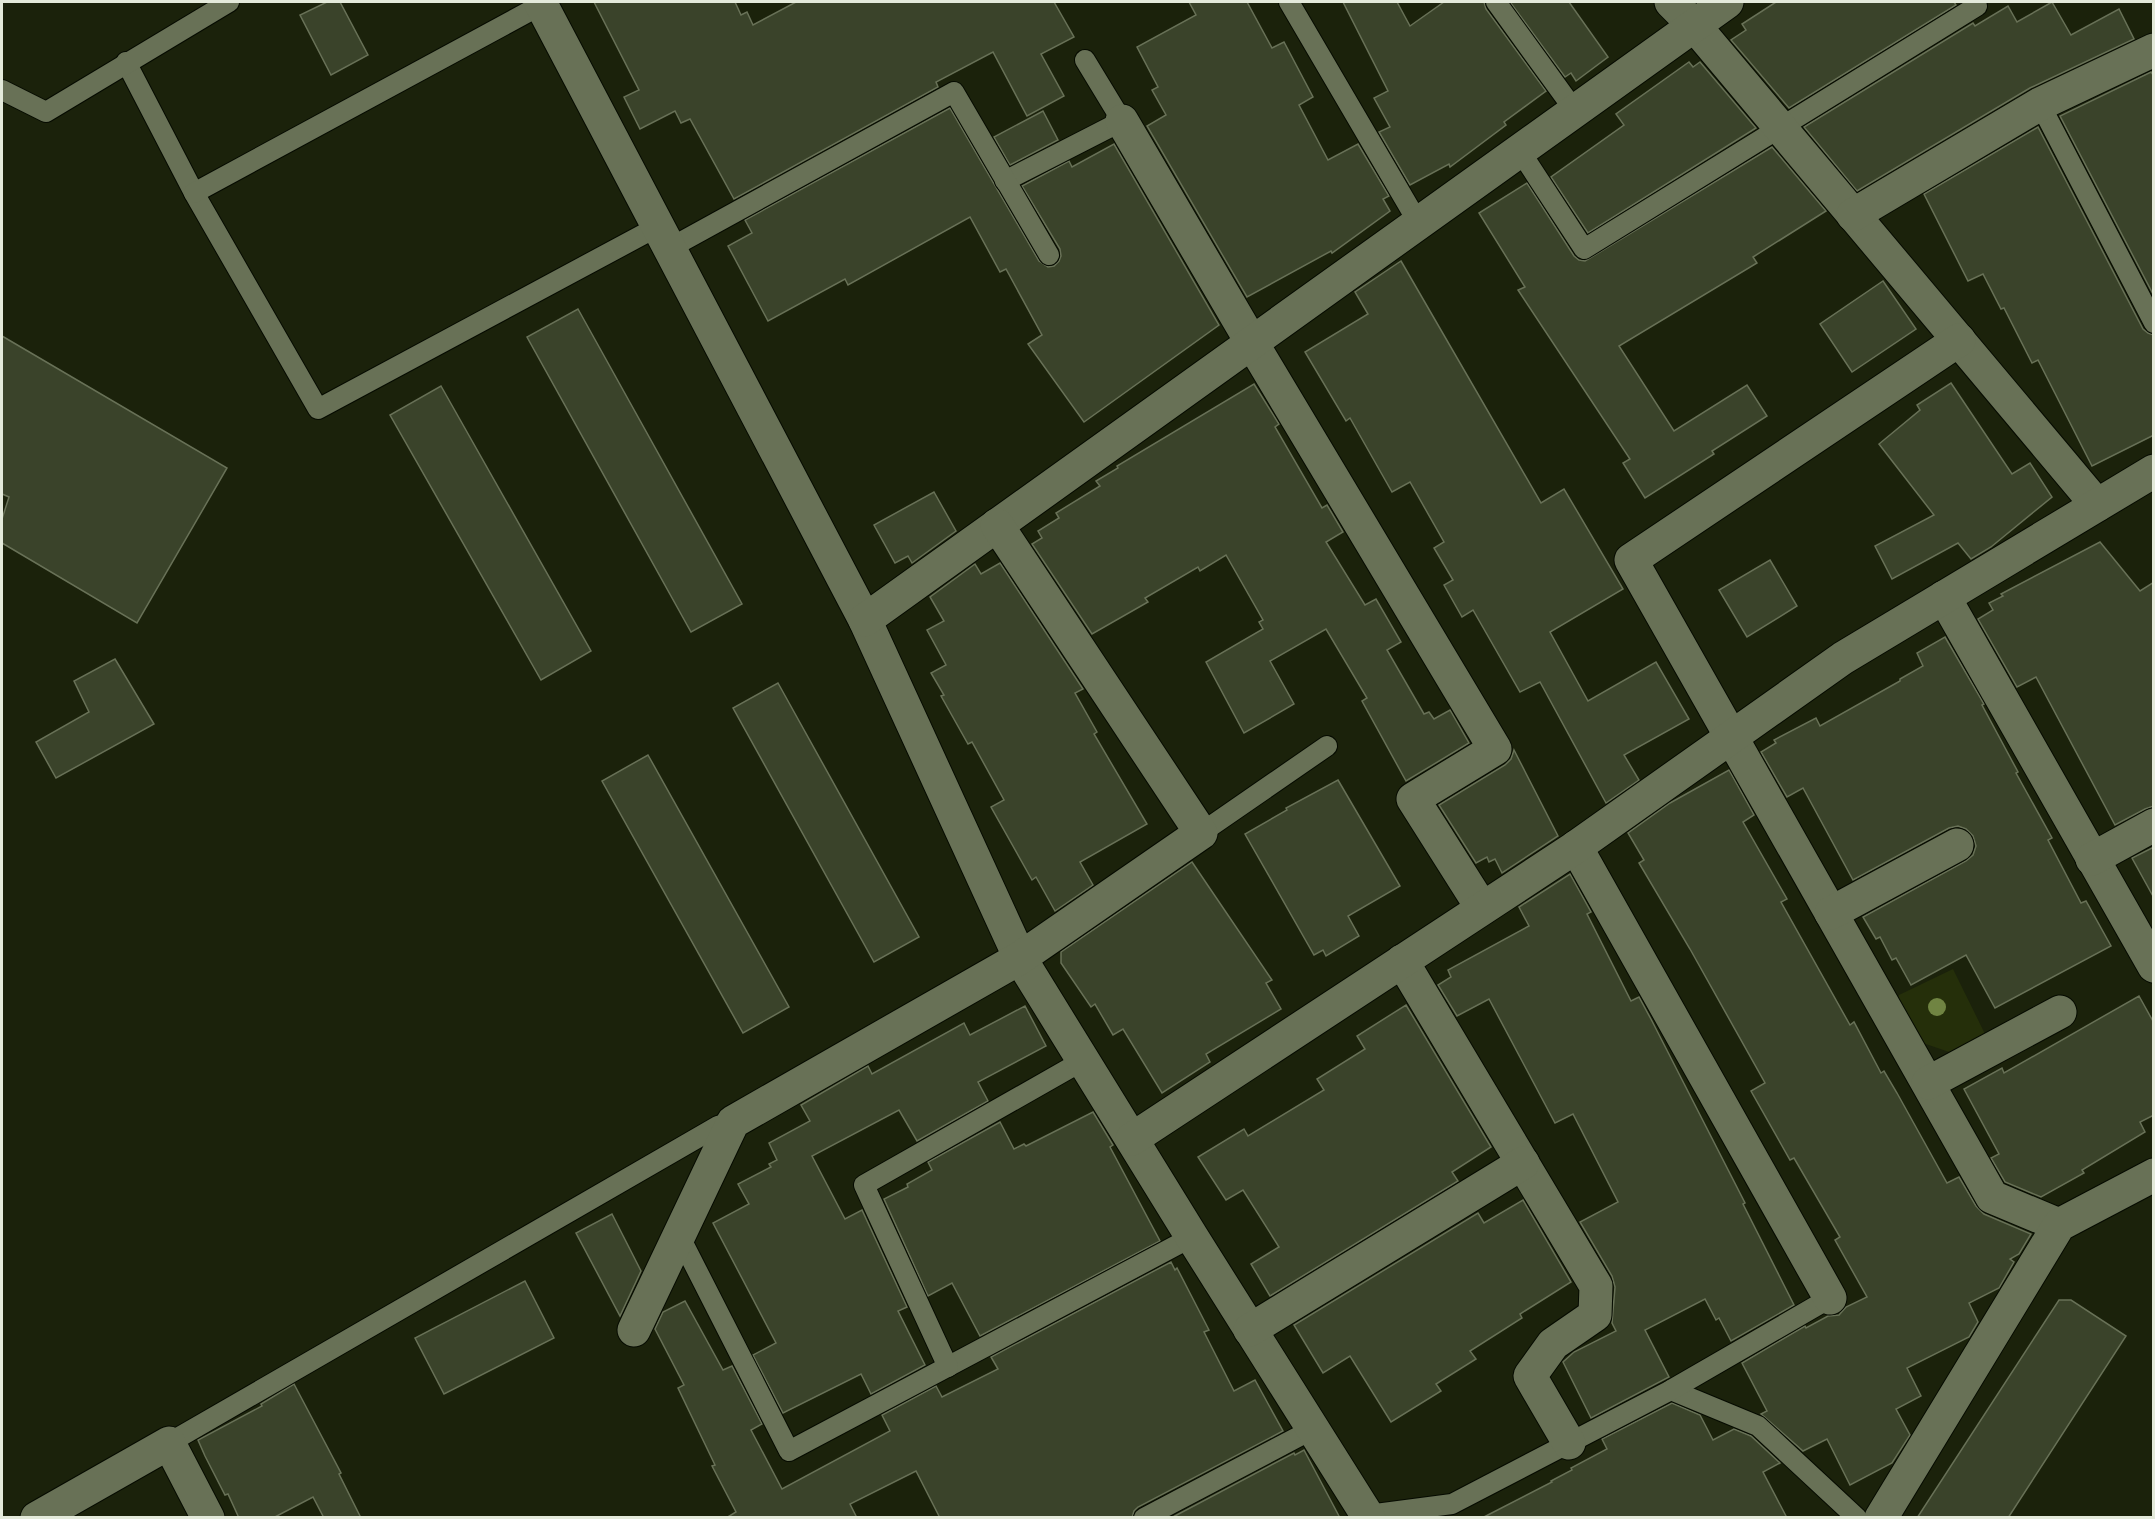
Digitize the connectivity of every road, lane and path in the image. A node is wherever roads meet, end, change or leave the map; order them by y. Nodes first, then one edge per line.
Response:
1 (229, 2) edge
2 (1289, 2) edge
3 (1496, 2) edge
4 (1671, 2) edge
5 (1727, 2) edge
6 (541, 3) edge
7 (1979, 3) edge
8 (1694, 25) junction
9 (2154, 50) edge
10 (1085, 60) dead end
11 (126, 62) junction
12 (2, 90) edge
13 (2040, 104) junction
14 (1575, 111) junction
15 (1122, 121) junction
16 (1780, 127) junction
17 (1520, 151) junction
18 (1005, 180) junction
19 (194, 193) junction
20 (1853, 215) junction
21 (1419, 224) junction
22 (663, 237) junction
23 (1048, 255) dead end
24 (2154, 323) edge
25 (1959, 340) junction
26 (1252, 343) junction
27 (2154, 471) edge
28 (2097, 505) junction
29 (997, 525) junction
30 (1944, 597) junction
31 (865, 620) junction
32 (1732, 736) junction
33 (1327, 747) dead end
34 (2154, 825) edge
35 (1201, 833) junction
36 (1957, 845) dead end
37 (1576, 847) junction
38 (2092, 859) junction
39 (1482, 908) junction
40 (1831, 913) junction
41 (1020, 958) junction
42 (1402, 961) junction
43 (2154, 966) edge
44 (2060, 1012) dead end
45 (1084, 1060) junction
46 (1928, 1083) junction
47 (733, 1122) junction
48 (1132, 1139) junction
49 (1522, 1163) junction
50 (2154, 1175) edge
51 (2059, 1225) junction
52 (679, 1235) junction
53 (1192, 1237) junction
54 (1830, 1298) joint
55 (634, 1330) dead end
56 (1250, 1330) junction
57 (948, 1367) junction
58 (1671, 1390) junction
59 (1313, 1429) junction
60 (170, 1443) junction
61 (1569, 1443) junction
62 (1367, 1517) edge
63 (37, 1518) edge
64 (208, 1518) edge
65 (1144, 1518) edge
66 (1857, 1518) edge
67 (1881, 1518) edge

1 - 11 lane
2 - 21 lane
3 - 14 lane
4 - 8 street
5 - 8 street
6 - 19 lane
6 - 22 street
7 - 16 lane
8 - 14 street
8 - 16 street
9 - 13 street
10 - 15 lane
11 - 12 lane
11 - 19 lane
13 - 20 street
13 - 24 lane
14 - 17 street
15 - 18 lane
15 - 26 street
16 - 17 lane
16 - 20 street
17 - 21 street
18 - 22 lane
18 - 23 lane
19 - 22 lane
20 - 25 street
21 - 26 street
22 - 31 street
25 - 28 street
25 - 32 street
26 - 29 street
26 - 39 street
27 - 28 street
28 - 30 street
29 - 31 street
29 - 35 street
30 - 32 street
30 - 38 street
31 - 41 street
32 - 37 street
32 - 40 street
33 - 35 lane
34 - 38 street
35 - 41 street
36 - 40 street
37 - 39 street
37 - 54 street
38 - 43 street
39 - 42 street
40 - 46 street
41 - 45 street
41 - 47 street
42 - 48 street
42 - 49 street
44 - 46 street
45 - 48 street
45 - 57 lane
46 - 51 street
47 - 52 street
47 - 60 lane
48 - 53 street
49 - 56 street
49 - 61 street
50 - 51 street
51 - 67 street
52 - 55 street
52 - 57 lane
53 - 56 street
53 - 57 lane
54 - 58 lane
56 - 59 street
58 - 61 lane
58 - 66 lane
59 - 62 street
59 - 65 lane
60 - 63 street
60 - 64 street
61 - 62 lane

